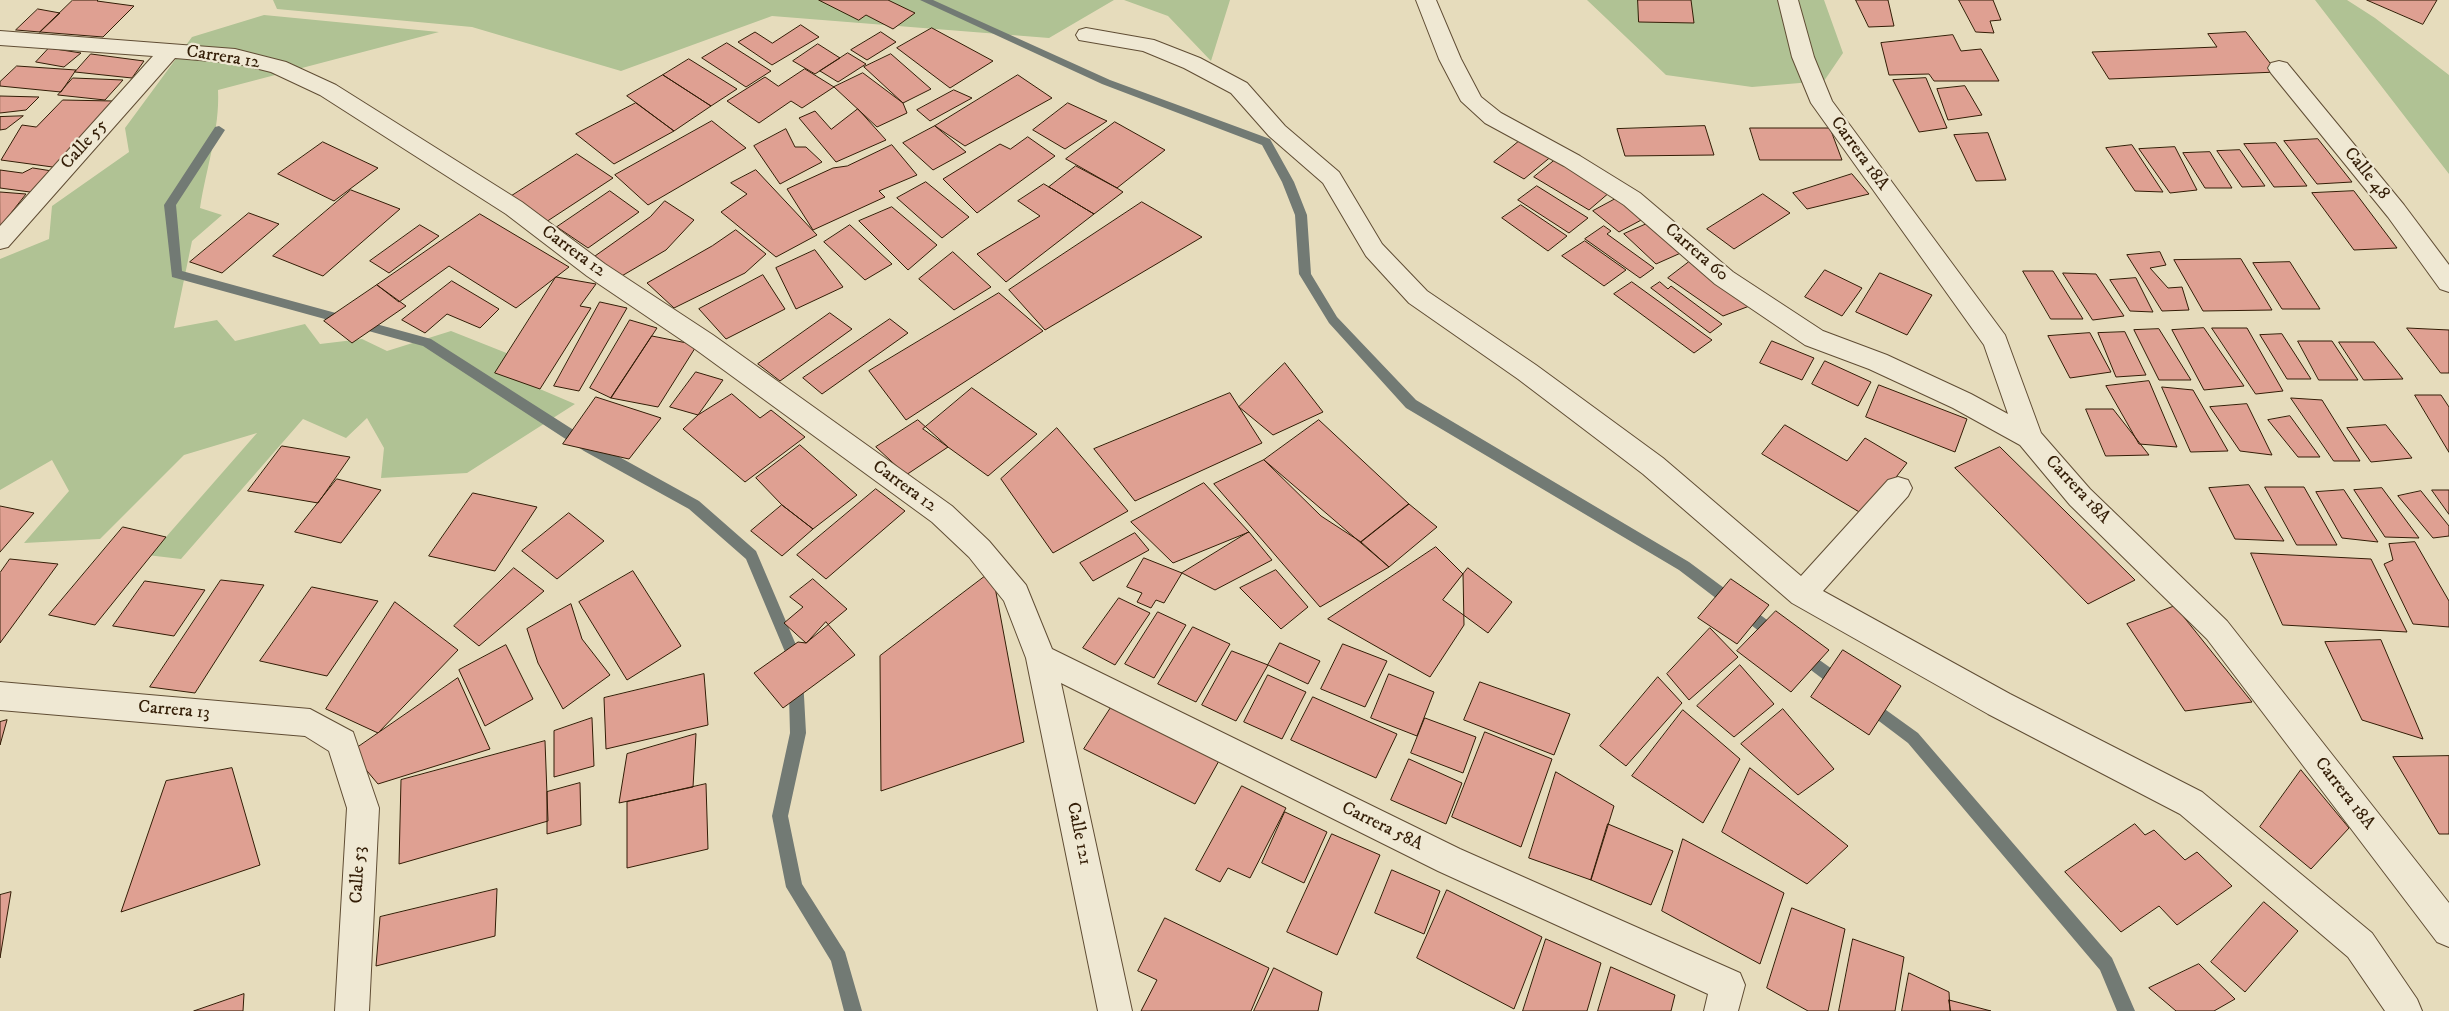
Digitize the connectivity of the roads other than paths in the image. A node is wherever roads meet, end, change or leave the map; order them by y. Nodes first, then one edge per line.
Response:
1 (1426, 0) edge
2 (1788, 0) edge
3 (1086, 35) dead end
4 (0, 38) edge
5 (170, 50) junction
6 (2279, 68) dead end
7 (0, 241) edge
8 (2449, 283) edge
9 (2029, 438) junction
10 (1898, 488) dead end
11 (1802, 594) junction
12 (1041, 658) junction
13 (0, 696) edge
14 (342, 742) joint
15 (2449, 930) edge
16 (1724, 998) edge
17 (352, 1011) edge
18 (1114, 1011) edge
19 (2405, 1011) edge

1 - 9 street, Carrera 60
2 - 9 street, Carrera 18A
3 - 11 street
4 - 5 street, Carrera 12
5 - 7 street, Calle 55
5 - 12 street, Carrera 12
6 - 8 street, Calle 48
9 - 15 street, Carrera 18A
10 - 11 street
11 - 19 street
12 - 16 street, Carrera 58A
12 - 18 street, Calle 121
13 - 14 street, Carrera 13
14 - 17 street, Calle 53

